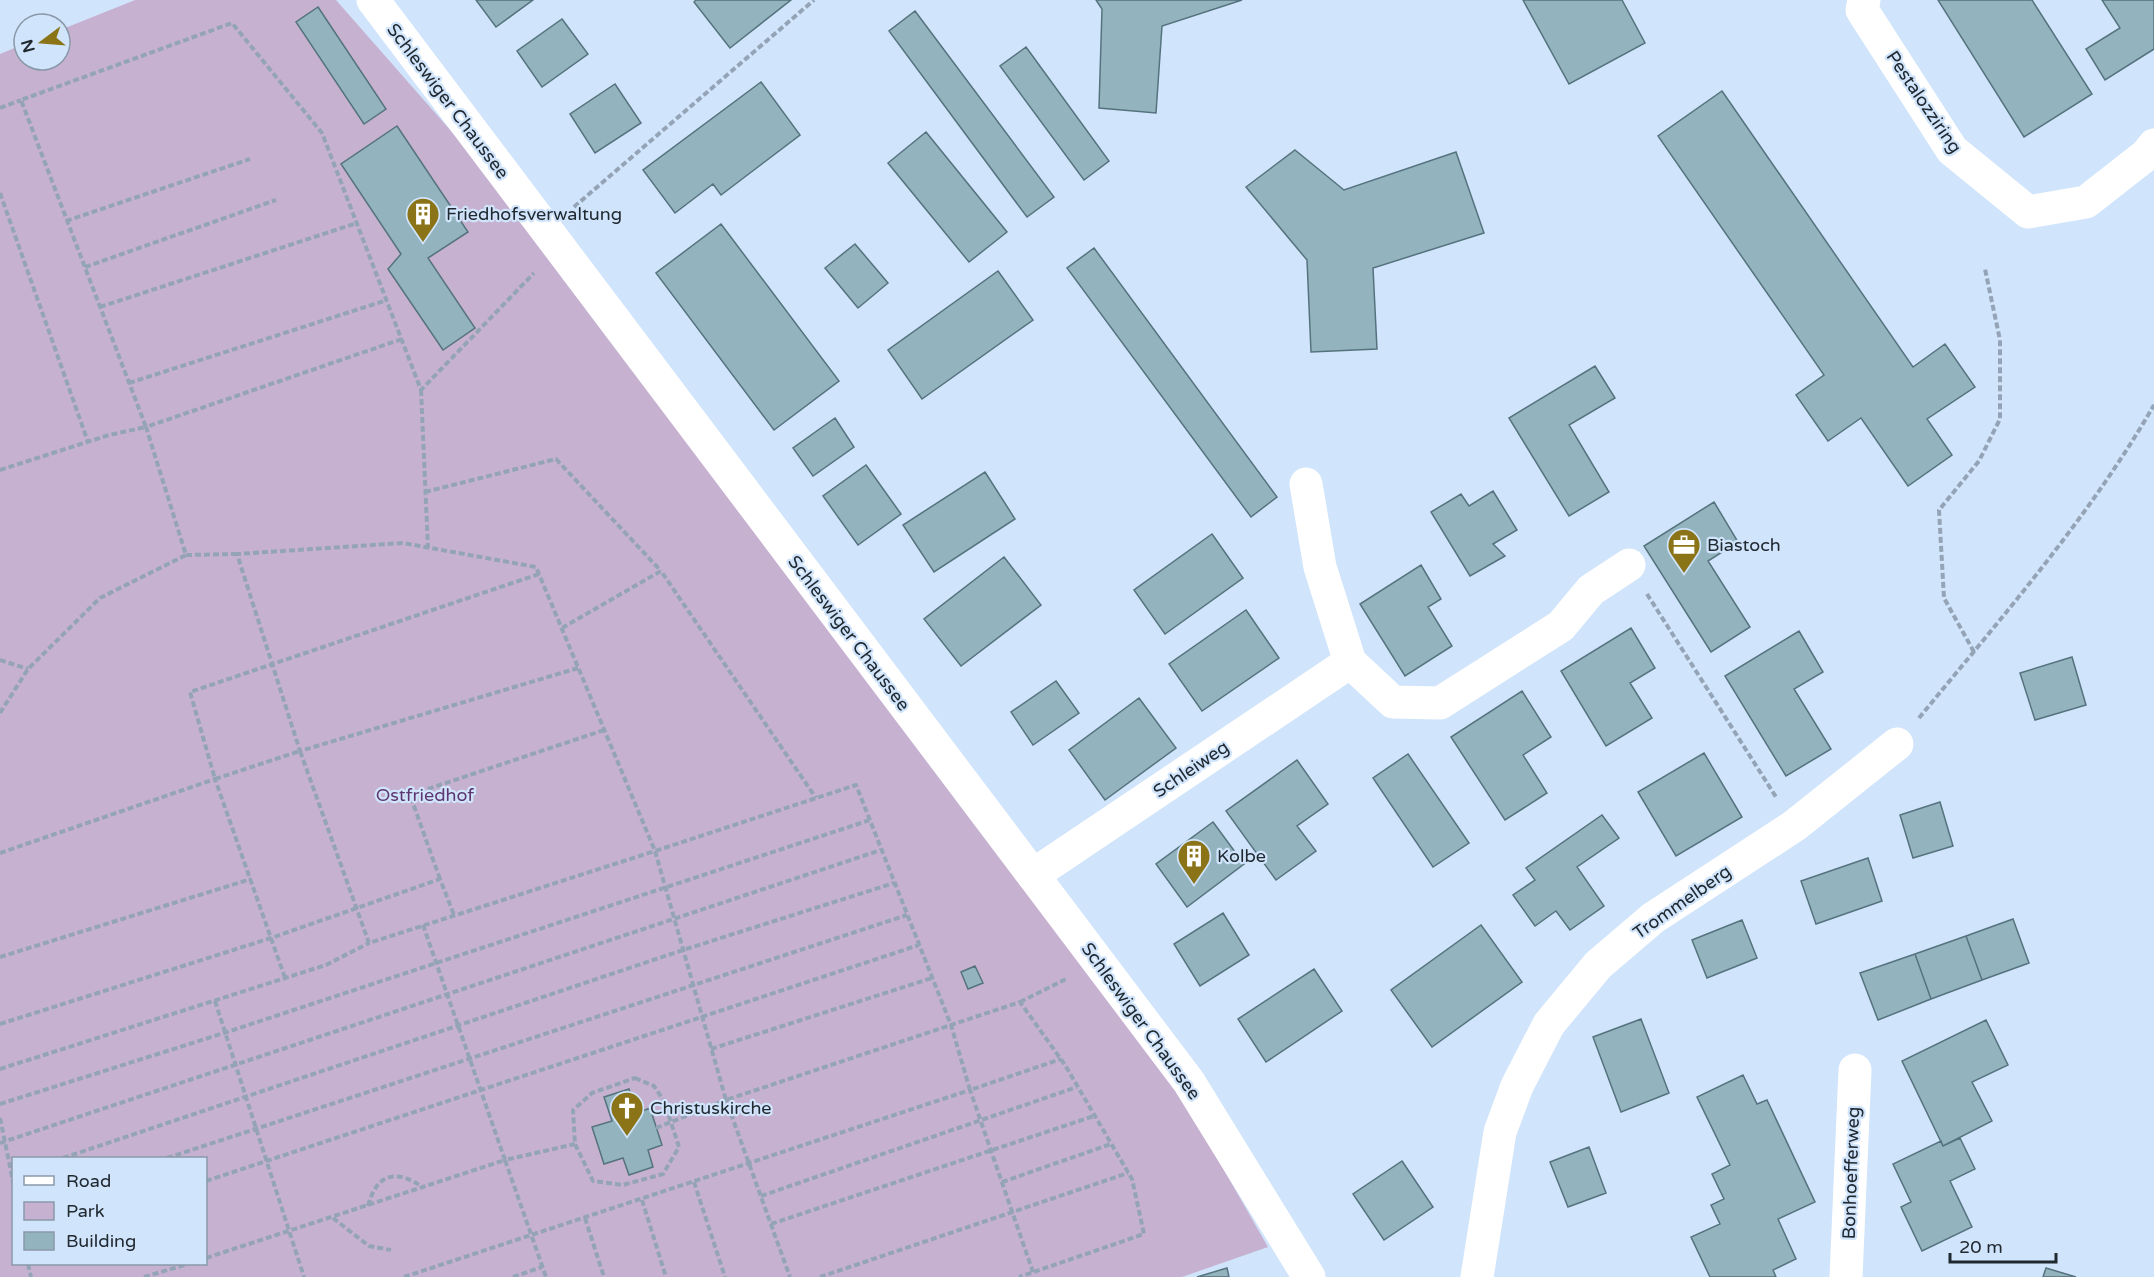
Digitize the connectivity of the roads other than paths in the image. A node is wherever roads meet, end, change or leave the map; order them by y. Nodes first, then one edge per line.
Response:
1 (373, 0) edge
2 (1863, 5) edge
3 (2154, 145) edge
4 (1306, 484) dead end
5 (1629, 565) road end
6 (1350, 662) junction
7 (1897, 744) road end
8 (1033, 875) junction
9 (1855, 1070) dead end
10 (1309, 1277) edge
11 (1477, 1277) edge
12 (1846, 1277) edge

1 - 8 street, Schleswiger Chaussee
2 - 3 street, Pestalozziring
4 - 6 street
5 - 6 street
6 - 8 street, Schleiweg
7 - 11 street, Trommelberg
8 - 10 street, Schleswiger Chaussee
9 - 12 street, Bonhoefferweg

